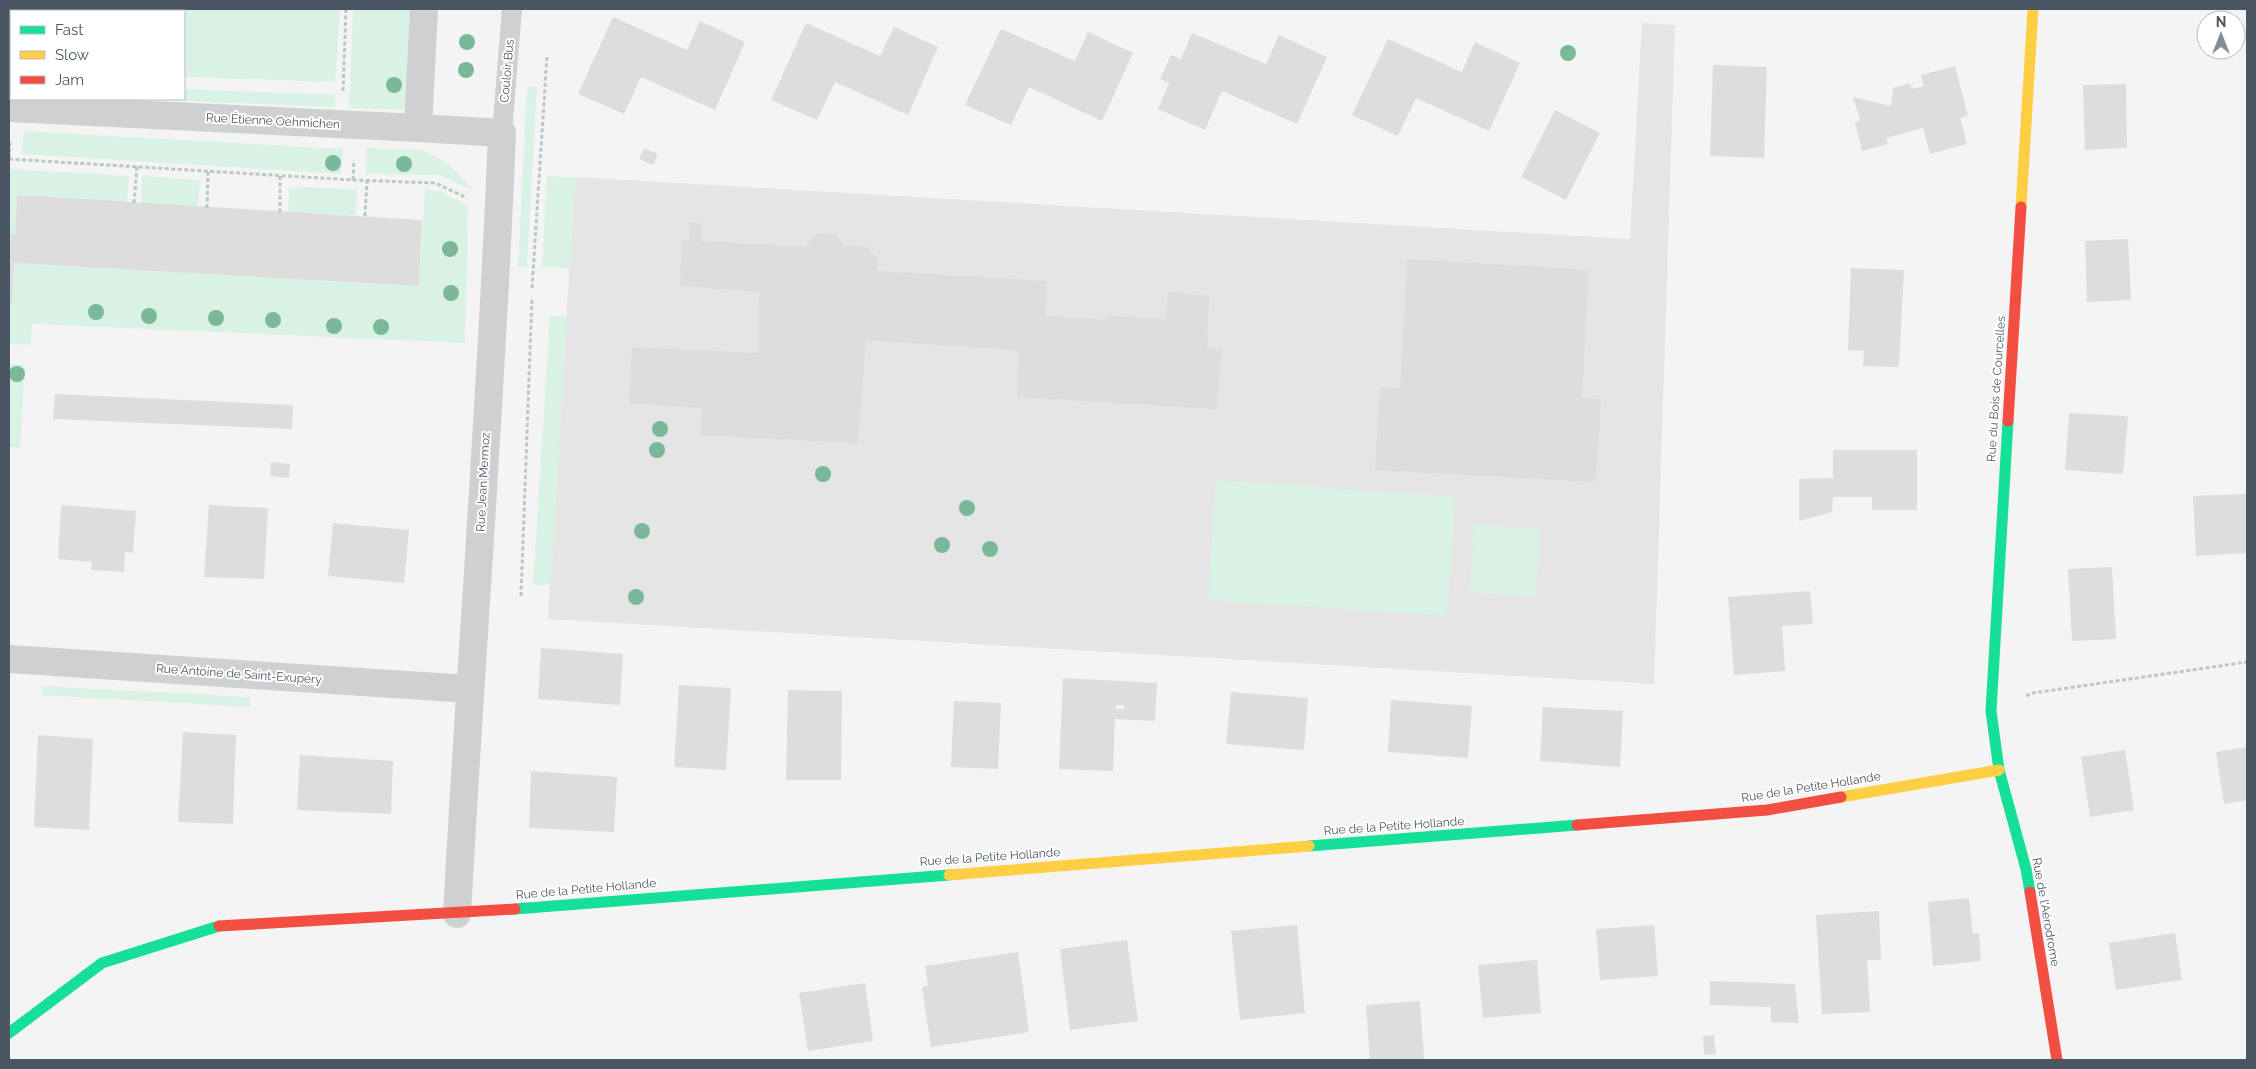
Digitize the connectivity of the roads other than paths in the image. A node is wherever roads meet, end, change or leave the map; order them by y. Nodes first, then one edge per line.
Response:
1 (424, 9) edge
2 (512, 9) edge
3 (2033, 9) edge
4 (9, 108) edge
5 (418, 128) junction
6 (502, 133) junction
7 (9, 659) edge
8 (469, 689) junction
9 (1999, 770) junction
10 (457, 914) junction
11 (9, 1033) edge
12 (2057, 1060) edge

1 - 5 street
2 - 6 lane, Couloir Bus
3 - 9 street, Rue du Bois de Courcelles
4 - 5 street, Rue Étienne Oehmichen
5 - 6 street
6 - 8 street, Rue Jean Mermoz
7 - 8 street, Rue Antoine de Saint-Exupéry
8 - 10 street, Rue Jean Mermoz
9 - 10 street, Rue de la Petite Hollande
9 - 12 street, Rue de l'Aérodrome
10 - 11 street, Rue de la Petite Hollande

